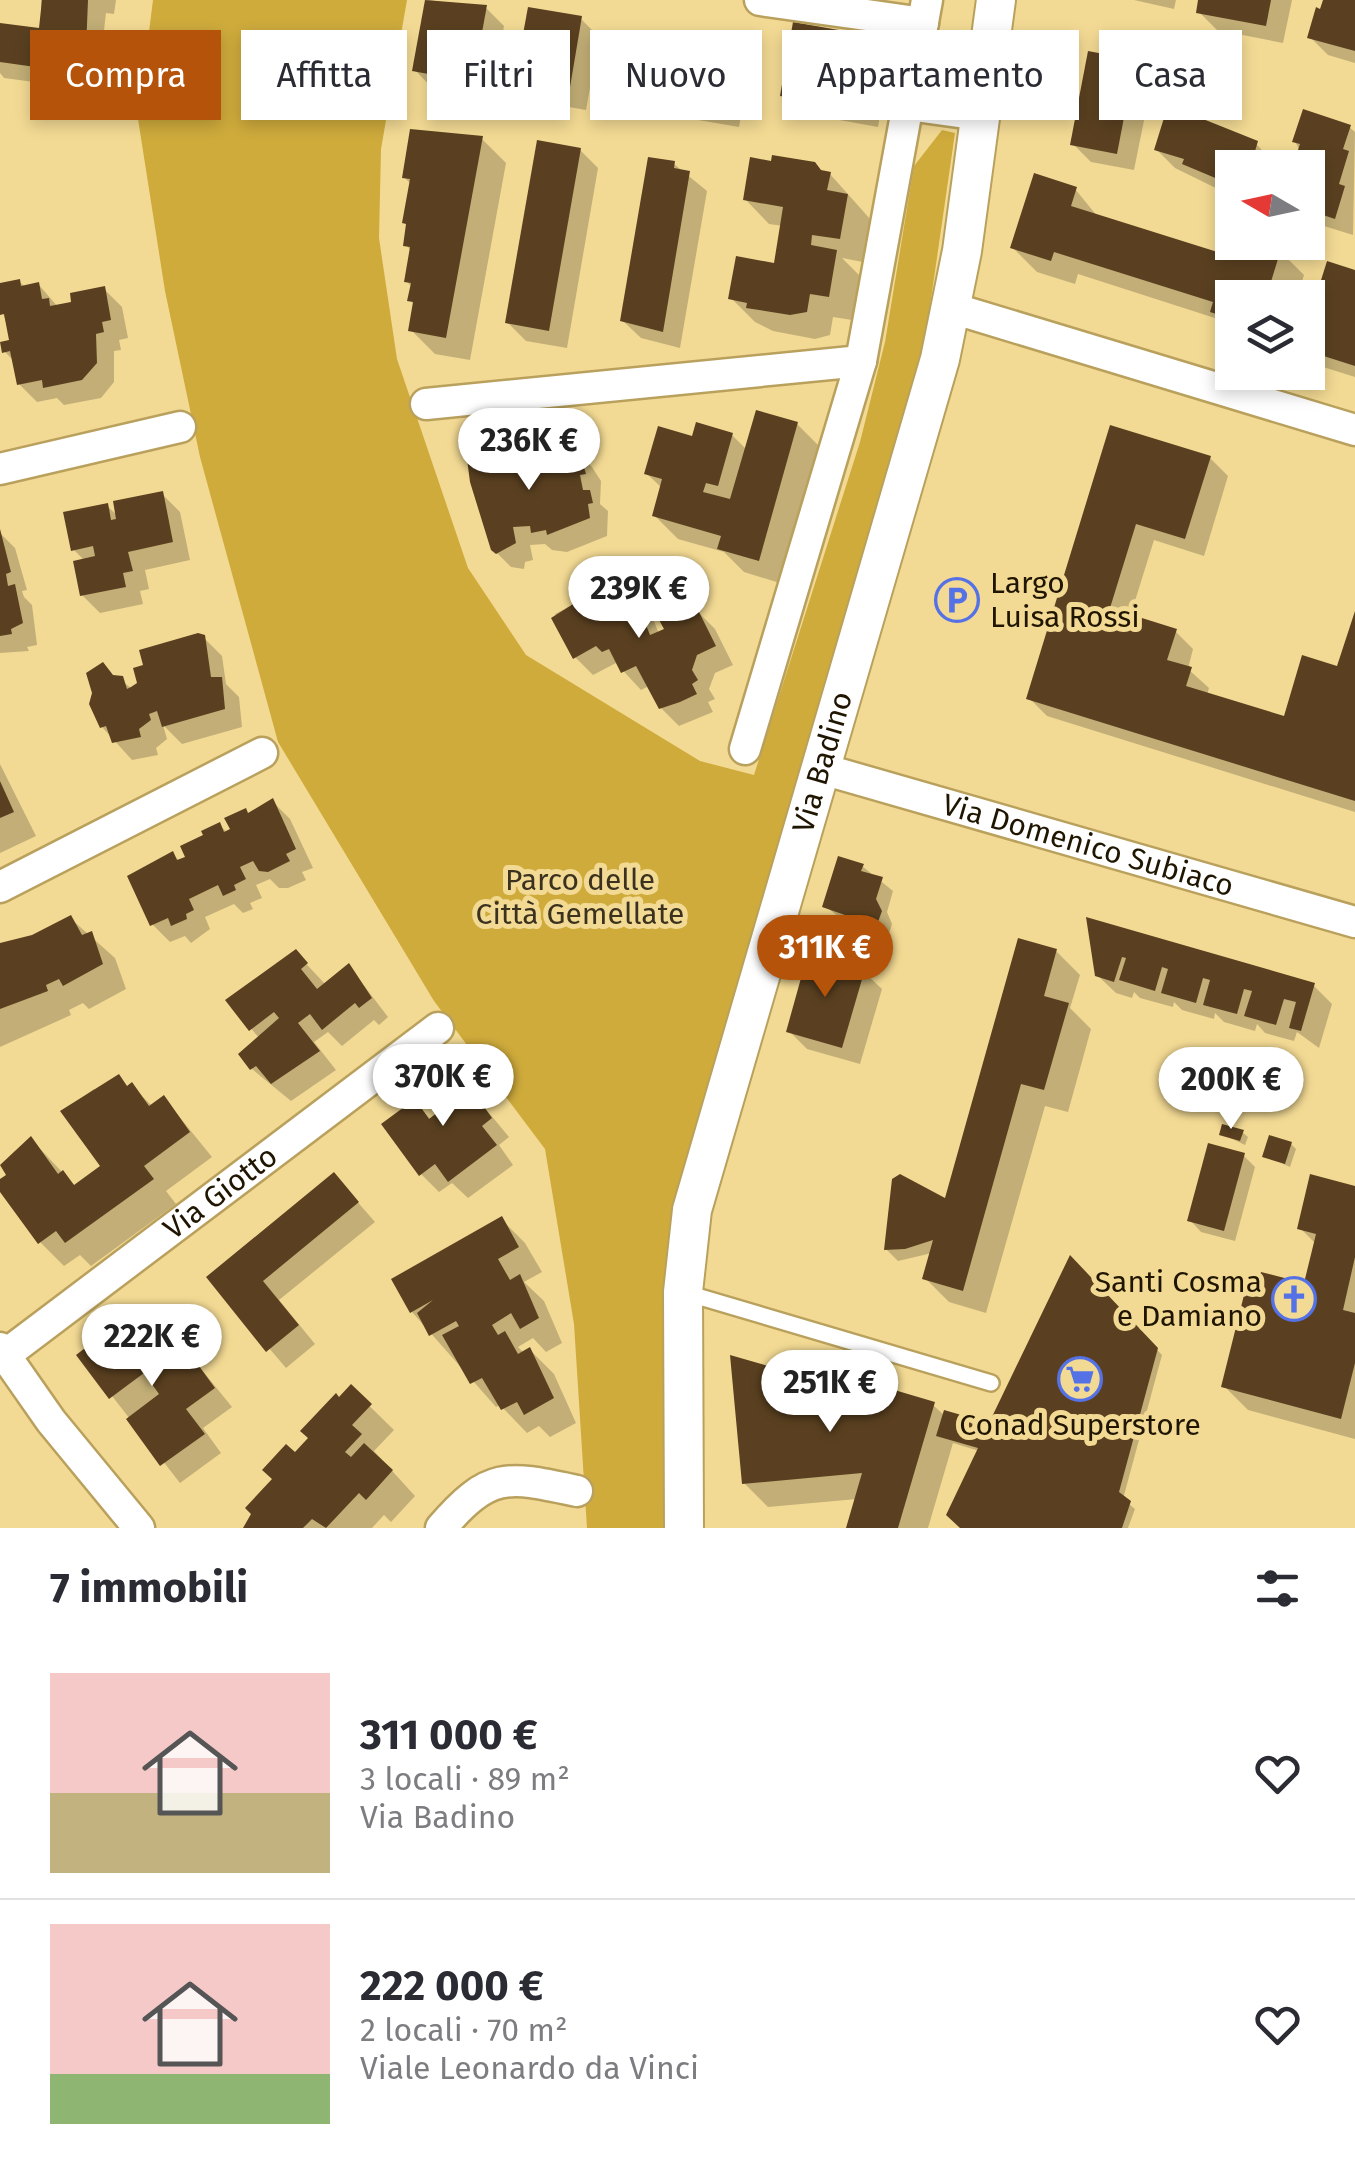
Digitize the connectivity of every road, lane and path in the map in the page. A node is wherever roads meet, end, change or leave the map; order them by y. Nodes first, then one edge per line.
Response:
1 (760, 0) edge
2 (996, 0) edge
3 (925, 12) edge
4 (992, 30) edge
5 (905, 120) edge
6 (979, 120) edge
7 (952, 308) junction
8 (861, 361) junction
9 (426, 404) dead end
10 (180, 427) dead end
11 (1355, 430) edge
12 (0, 469) edge
13 (745, 749) dead end
14 (262, 753) dead end
15 (819, 768) junction
16 (0, 887) edge
17 (1355, 922) edge
18 (438, 1028) dead end
19 (682, 1292) junction
20 (2, 1352) edge
21 (992, 1383) dead end
22 (577, 1491) dead end
23 (139, 1528) edge
24 (441, 1528) edge
25 (684, 1528) edge

1 - 3 street
2 - 4 street, Via Badino
5 - 8 street
6 - 7 street, Via Badino
7 - 11 street
7 - 15 street, Via Badino
8 - 9 street
8 - 13 street
10 - 12 street
14 - 16 street
15 - 17 street, Via Domenico Subiaco
15 - 19 street, Via Badino
18 - 20 street, Via Giotto
19 - 21 lane
19 - 25 street, Via Badino
20 - 23 street
22 - 24 street

